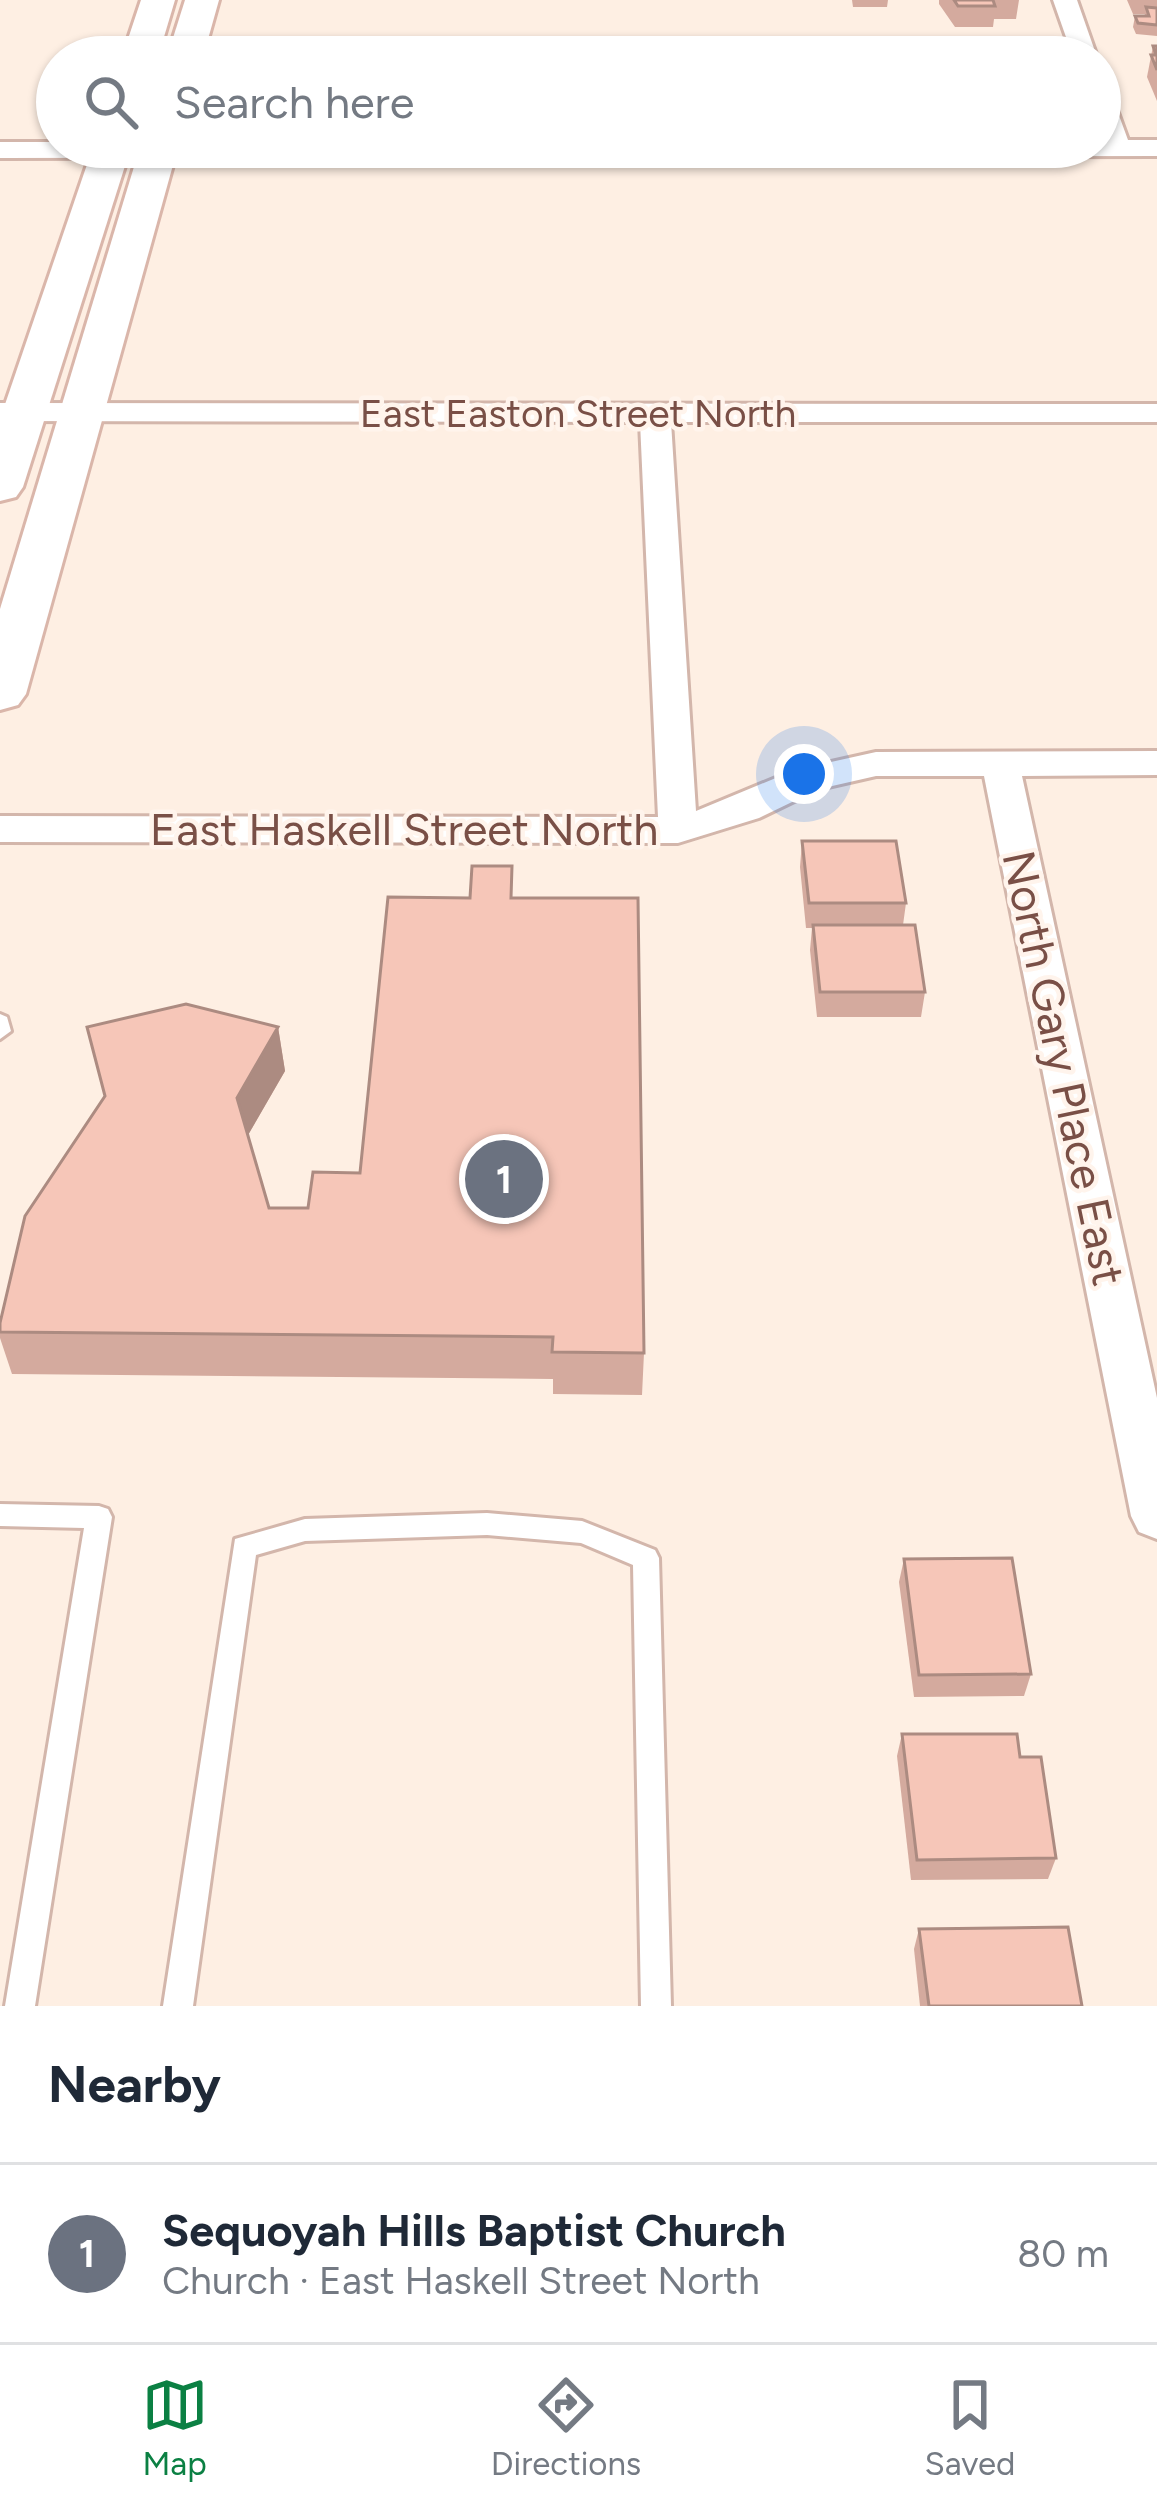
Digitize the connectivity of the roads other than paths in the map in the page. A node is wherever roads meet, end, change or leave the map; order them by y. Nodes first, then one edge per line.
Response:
1 (158, 0) edge
2 (202, 0) edge
3 (1065, 0) edge
4 (147, 36) edge
5 (191, 36) edge
6 (1078, 36) edge
7 (1121, 148) edge
8 (1157, 148) edge
9 (0, 150) edge
10 (36, 150) edge
11 (104, 168) edge
12 (153, 168) edge
13 (12, 412) edge
14 (655, 412) junction
15 (1157, 413) edge
16 (84, 414) junction
17 (0, 487) edge
18 (0, 694) edge
19 (1000, 761) junction
20 (1157, 763) edge
21 (0, 830) edge
22 (678, 830) junction
23 (0, 1515) edge
24 (1157, 1516) edge
25 (20, 2006) edge
26 (178, 2006) edge
27 (656, 2006) edge

1 - 4 main road
2 - 5 main road
3 - 6 street
7 - 8 street
9 - 10 street
11 - 13 main road
12 - 16 main road
13 - 16 street, East Easton Street North
13 - 17 main road
14 - 15 street, East Easton Street North
14 - 16 street, East Easton Street North
14 - 22 street
16 - 18 main road
19 - 20 street, East Haskell Street North
19 - 22 street, East Haskell Street North
19 - 24 street, North Gary Place East
21 - 22 street, East Haskell Street North
23 - 25 lane
26 - 27 lane

